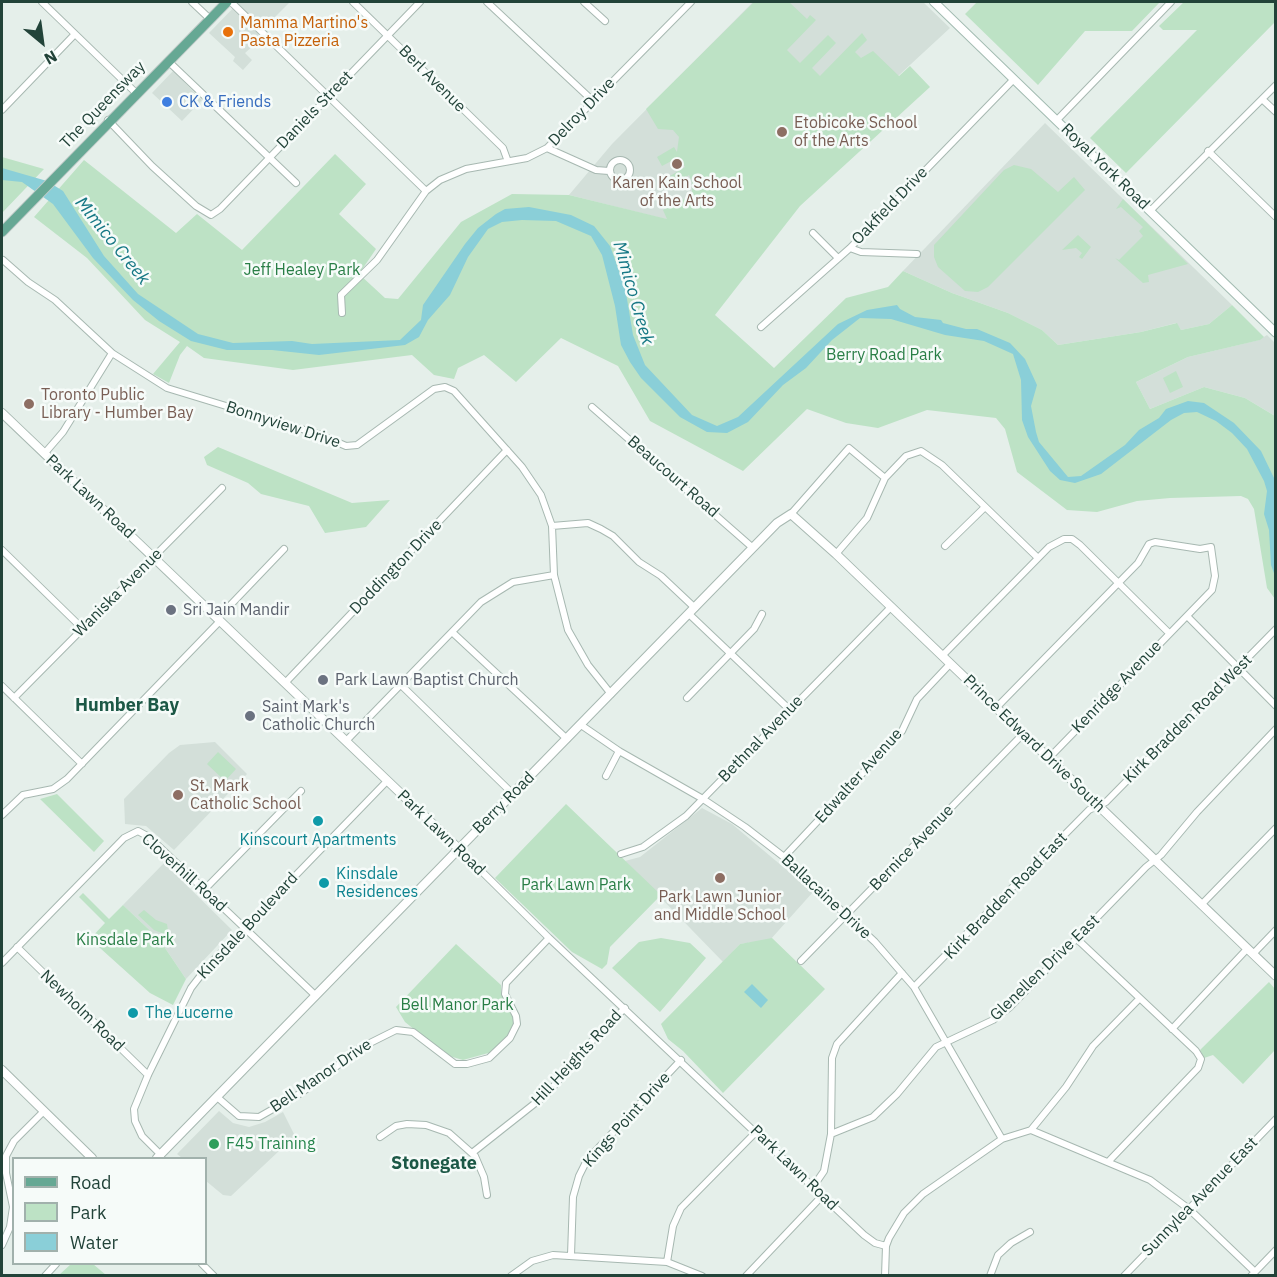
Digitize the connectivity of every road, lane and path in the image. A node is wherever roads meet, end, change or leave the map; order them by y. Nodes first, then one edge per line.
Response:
1 (42, 2) edge
2 (192, 2) edge
3 (229, 2) edge
4 (353, 2) edge
5 (420, 2) edge
6 (487, 2) edge
7 (584, 2) edge
8 (679, 2) edge
9 (691, 2) edge
10 (934, 2) edge
11 (1171, 2) edge
12 (685, 7) junction
13 (210, 19) junction
14 (605, 21) dead end
15 (75, 34) junction
16 (388, 35) junction
17 (168, 61) junction
18 (1014, 79) junction
19 (1275, 85) edge
20 (135, 93) junction
21 (328, 96) junction
22 (1262, 99) junction
23 (593, 101) junction
24 (2, 110) edge
25 (1275, 112) edge
26 (108, 120) junction
27 (1056, 120) junction
28 (547, 148) junction
29 (1208, 151) junction
30 (269, 158) junction
31 (507, 159) junction
32 (609, 171) dead end
33 (296, 183) dead end
34 (426, 191) junction
35 (1150, 211) junction
36 (1275, 217) edge
37 (2, 232) edge
38 (813, 233) dead end
39 (850, 248) junction
40 (917, 254) dead end
41 (838, 258) junction
42 (3, 260) dead end
43 (342, 313) dead end
44 (761, 327) dead end
45 (1275, 333) edge
46 (112, 353) junction
47 (592, 406) dead end
48 (2, 413) edge
49 (507, 450) junction
50 (44, 454) junction
51 (885, 478) junction
52 (222, 488) dead end
53 (986, 507) junction
54 (790, 514) junction
55 (552, 526) junction
56 (945, 546) dead end
57 (753, 548) junction
58 (284, 549) dead end
59 (2, 550) edge
60 (836, 554) junction
61 (154, 557) junction
62 (1038, 558) junction
63 (554, 574) junction
64 (1117, 582) junction
65 (891, 607) junction
66 (692, 611) junction
67 (762, 614) dead end
68 (1187, 616) junction
69 (219, 620) junction
70 (83, 629) junction
71 (1275, 629) edge
72 (452, 632) junction
73 (1169, 633) junction
74 (730, 654) junction
75 (942, 656) junction
76 (950, 664) junction
77 (1236, 669) junction
78 (285, 683) junction
79 (401, 685) junction
80 (2, 686) edge
81 (611, 694) junction
82 (14, 698) junction
83 (687, 698) dead end
84 (1275, 706) edge
85 (996, 708) junction
86 (789, 710) junction
87 (581, 725) junction
88 (1275, 729) edge
89 (1023, 734) junction
90 (567, 739) junction
91 (346, 741) junction
92 (619, 752) junction
93 (1049, 758) junction
94 (82, 764) junction
95 (606, 776) dead end
96 (387, 781) junction
97 (301, 791) dead end
98 (513, 794) junction
99 (703, 799) junction
100 (1098, 806) junction
101 (2, 815) edge
102 (1275, 828) edge
103 (458, 848) junction
104 (621, 854) dead end
105 (784, 857) junction
106 (1156, 860) junction
107 (204, 890) junction
108 (1201, 905) junction
109 (847, 915) junction
110 (244, 928) junction
111 (1275, 930) edge
112 (549, 938) junction
113 (1077, 939) junction
114 (17, 947) junction
115 (1250, 951) junction
116 (801, 962) dead end
117 (2, 963) edge
118 (902, 973) junction
119 (1275, 976) edge
120 (914, 987) junction
121 (316, 996) junction
122 (1139, 999) junction
123 (625, 1008) junction
124 (1172, 1029) junction
125 (945, 1042) junction
126 (681, 1060) junction
127 (2, 1070) edge
128 (148, 1075) junction
129 (217, 1097) junction
130 (44, 1111) junction
131 (1275, 1119) edge
132 (1031, 1130) junction
133 (756, 1132) junction
134 (831, 1134) junction
135 (380, 1137) dead end
136 (1002, 1139) junction
137 (472, 1152) junction
138 (91, 1157) edge
139 (159, 1157) edge
140 (1109, 1161) junction
141 (4, 1173) edge
142 (813, 1187) junction
143 (487, 1195) dead end
144 (822, 1196) junction
145 (12, 1203) edge
146 (1189, 1209) junction
147 (12, 1214) edge
148 (1030, 1232) dead end
149 (2, 1245) edge
150 (886, 1246) junction
151 (1275, 1250) edge
152 (571, 1255) junction
153 (667, 1262) junction
154 (1253, 1274) edge
155 (511, 1275) edge
156 (702, 1275) edge
157 (746, 1275) edge
158 (885, 1275) edge
159 (990, 1275) edge
160 (1124, 1275) edge

1 - 15 street
2 - 13 street
3 - 13 main road, The Queensway
3 - 21 street
4 - 16 street, Berl Avenue
5 - 16 street, Daniels Street
6 - 23 street
7 - 14 street
8 - 12 street
9 - 12 street, Delroy Drive
10 - 18 main road, Royal York Road
11 - 27 street
12 - 23 street, Delroy Drive
13 - 17 main road, The Queensway
15 - 20 street
15 - 24 street
16 - 21 street, Daniels Street
16 - 31 street, Berl Avenue
17 - 20 main road, The Queensway
17 - 30 street
18 - 27 main road, Royal York Road
18 - 39 street, Oakfield Drive
19 - 22 street
20 - 26 main road, The Queensway
21 - 30 street, Daniels Street
21 - 34 street
22 - 25 street
22 - 29 street
23 - 28 street, Delroy Drive
26 - 30 street, Daniels Street
26 - 37 main road, The Queensway
27 - 35 main road, Royal York Road
28 - 31 street, Delroy Drive
28 - 32 street
29 - 35 street
29 - 36 street
30 - 33 street
31 - 34 street, Delroy Drive
34 - 43 street, Delroy Drive
35 - 45 main road, Royal York Road
38 - 41 street
39 - 40 street
39 - 41 street, Oakfield Drive
41 - 44 street, Oakfield Drive
42 - 46 street, Bonnyview Drive
46 - 49 street, Bonnyview Drive
46 - 50 street
47 - 57 street, Beaucourt Road
48 - 50 street, Park Lawn Road
49 - 55 street, Bonnyview Drive
49 - 78 street, Doddington Drive
50 - 61 street, Park Lawn Road
51 - 53 street
51 - 54 street, Berry Road
51 - 60 street
52 - 61 street, Waniska Avenue
53 - 56 street
53 - 62 street
54 - 57 street, Berry Road
54 - 60 street, Prince Edward Drive South
55 - 63 street, Bonnyview Drive
55 - 66 street
57 - 66 street, Berry Road
58 - 69 street
59 - 70 street
60 - 65 street, Prince Edward Drive South
61 - 69 street, Park Lawn Road
61 - 70 street, Waniska Avenue
62 - 64 street
62 - 75 street
63 - 72 street
63 - 81 street, Bonnyview Drive
64 - 68 street, Kenridge Avenue
64 - 73 street
64 - 85 street
65 - 75 street, Prince Edward Drive South
65 - 86 street, Bethnal Avenue
66 - 74 street
66 - 81 street, Berry Road
67 - 74 street
68 - 73 street, Kenridge Avenue
68 - 77 street
69 - 78 street, Park Lawn Road
69 - 94 street
70 - 82 street, Waniska Avenue
71 - 77 street, Kirk Bradden Road West
72 - 79 street
72 - 90 street
73 - 93 street, Kenridge Avenue
74 - 83 street
74 - 86 street
75 - 76 street, Prince Edward Drive South
76 - 85 street, Prince Edward Drive South
76 - 105 street, Edwalter Avenue
77 - 84 street
77 - 100 street, Kirk Bradden Road West
78 - 91 street, Park Lawn Road
79 - 91 street
79 - 98 street
80 - 82 street
81 - 87 street, Berry Road
82 - 94 street
85 - 89 street, Prince Edward Drive South
86 - 99 street, Bethnal Avenue
87 - 90 street, Berry Road
87 - 92 street, Ballacaine Drive
88 - 106 street, Glenellen Drive East
89 - 93 street, Prince Edward Drive South
89 - 109 street, Bernice Avenue
90 - 98 street, Berry Road
91 - 96 street, Park Lawn Road
92 - 95 street
92 - 99 street, Ballacaine Drive
93 - 100 street, Prince Edward Drive South
94 - 101 street
96 - 103 street, Park Lawn Road
96 - 110 street, Kinsdale Boulevard
97 - 107 street
98 - 103 street, Berry Road
99 - 104 street, Bethnal Avenue
99 - 105 street, Ballacaine Drive
100 - 106 street, Prince Edward Drive South
100 - 120 street, Kirk Bradden Road East
102 - 108 street
103 - 112 street, Park Lawn Road
103 - 121 street, Berry Road
105 - 109 street, Ballacaine Drive
106 - 108 street, Prince Edward Drive South
106 - 113 street, Glenellen Drive East
107 - 110 street, Cloverhill Road
107 - 114 street, Cloverhill Road
108 - 115 street, Prince Edward Drive South
109 - 116 street, Bernice Avenue
109 - 118 street, Ballacaine Drive
110 - 121 street, Cloverhill Road
110 - 128 street, Kinsdale Boulevard
111 - 115 street
112 - 123 street, Park Lawn Road
112 - 129 street, Bell Manor Drive
113 - 122 street
113 - 125 street, Glenellen Drive East
114 - 117 street, Cloverhill Road
114 - 128 street, Newholm Road
115 - 119 street, Prince Edward Drive South
115 - 124 street
118 - 120 street, Ballacaine Drive
118 - 134 street
120 - 125 street, Ballacaine Drive
121 - 129 street, Berry Road
122 - 124 street
122 - 132 street
123 - 126 street, Park Lawn Road
123 - 137 street, Hill Heights Road
124 - 140 street
125 - 134 street, Glenellen Drive East
125 - 136 street, Ballacaine Drive
126 - 133 street, Park Lawn Road
126 - 152 street, Kings Point Drive
127 - 130 street
128 - 139 street, Kinsdale Boulevard
129 - 139 street, Berry Road
130 - 138 street
130 - 141 street
131 - 146 street, Sunnylea Avenue East
132 - 136 street
132 - 140 street
133 - 142 street, Park Lawn Road
133 - 153 street
134 - 142 street
135 - 137 street
136 - 150 street
137 - 143 street
140 - 146 street
141 - 145 street
142 - 144 street, Park Lawn Road
144 - 150 street, Park Lawn Road
144 - 157 street
146 - 154 street
146 - 160 street, Sunnylea Avenue East
147 - 149 street
148 - 159 street
150 - 158 street
151 - 154 street
152 - 153 street
152 - 155 street
153 - 156 street

